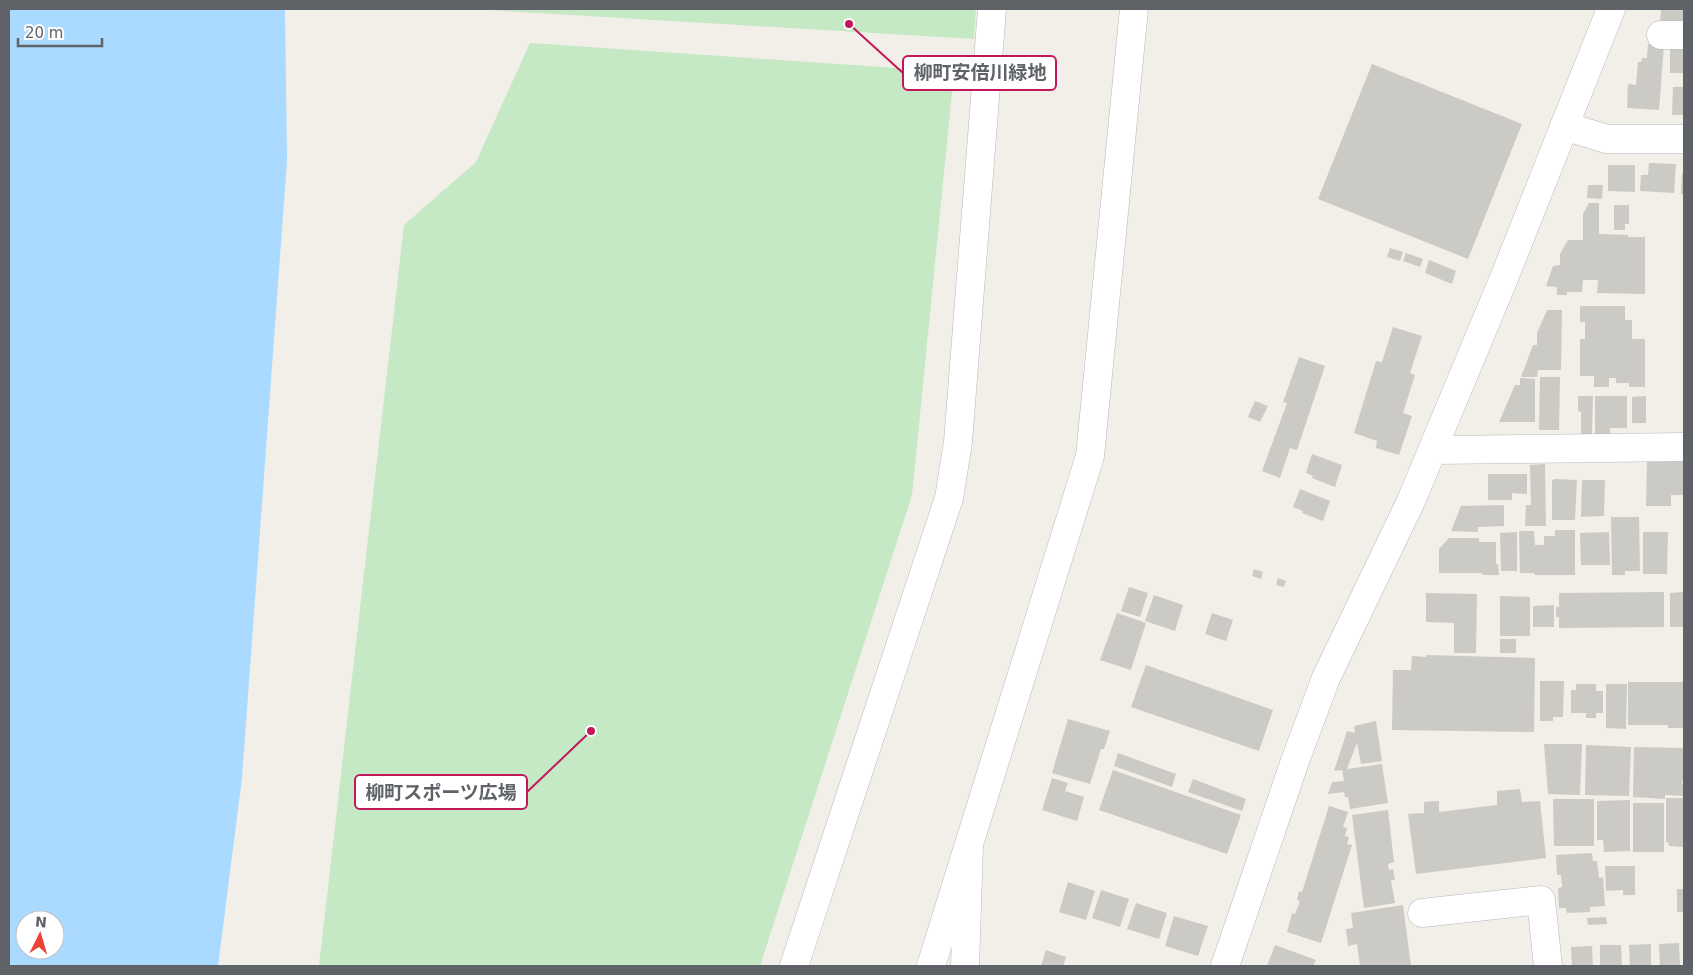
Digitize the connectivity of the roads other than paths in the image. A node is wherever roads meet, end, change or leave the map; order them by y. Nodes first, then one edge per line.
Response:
1 (992, 9) edge
2 (1134, 9) edge
3 (1611, 9) edge
4 (1564, 126) junction
5 (1684, 139) edge
6 (1684, 447) edge
7 (1432, 450) junction
8 (969, 846) junction
9 (1422, 913) dead end
10 (794, 966) edge
11 (931, 966) edge
12 (965, 966) edge
13 (1225, 966) edge
14 (1548, 966) edge

1 - 10 street
2 - 8 street
3 - 4 street
4 - 5 street
4 - 7 street
6 - 7 street
7 - 13 street
8 - 11 street
8 - 12 street
9 - 14 street

